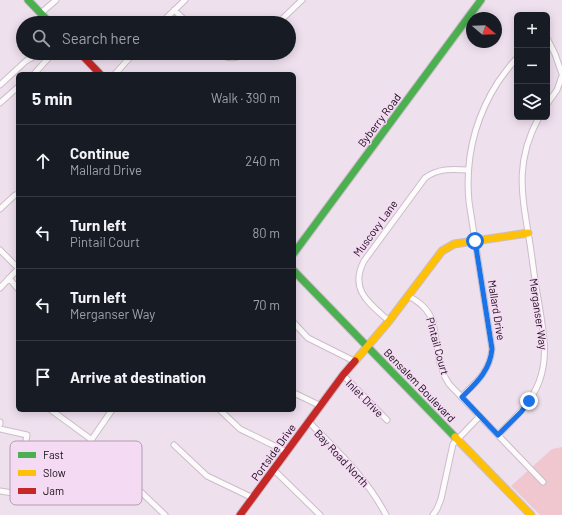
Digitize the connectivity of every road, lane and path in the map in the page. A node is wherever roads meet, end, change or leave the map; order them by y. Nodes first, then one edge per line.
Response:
1 (28, 0) edge
2 (56, 0) edge
3 (185, 0) edge
4 (302, 0) edge
5 (481, 0) edge
6 (174, 10) junction
7 (41, 13) junction
8 (44, 16) edge
9 (168, 16) edge
10 (180, 16) edge
11 (285, 16) edge
12 (550, 44) edge
13 (28, 60) edge
14 (47, 60) edge
15 (87, 60) edge
16 (128, 60) edge
17 (514, 61) edge
18 (36, 72) edge
19 (98, 72) edge
20 (117, 72) edge
21 (562, 75) edge
22 (0, 85) edge
23 (16, 89) edge
24 (550, 100) edge
25 (0, 103) edge
26 (538, 120) edge
27 (468, 170) junction
28 (16, 195) edge
29 (0, 209) edge
30 (528, 233) junction
31 (475, 241) junction
32 (0, 250) edge
33 (296, 250) edge
34 (16, 267) edge
35 (16, 271) edge
36 (296, 273) edge
37 (9, 278) junction
38 (16, 287) edge
39 (0, 288) edge
40 (408, 296) junction
41 (389, 321) junction
42 (296, 325) edge
43 (367, 346) junction
44 (354, 361) junction
45 (343, 375) junction
46 (296, 394) edge
47 (462, 397) junction
48 (321, 406) junction
49 (54, 412) edge
50 (111, 412) edge
51 (222, 412) edge
52 (480, 416) junction
53 (387, 420) dead end
54 (309, 422) junction
55 (0, 429) edge
56 (498, 435) junction
57 (457, 439) junction
58 (92, 440) joint
59 (26, 441) edge
60 (174, 445) dead end
61 (287, 452) junction
62 (274, 470) junction
63 (543, 482) dead end
64 (0, 491) edge
65 (10, 493) edge
66 (142, 493) edge
67 (253, 498) junction
68 (165, 515) edge
69 (240, 515) edge
70 (320, 515) edge
71 (386, 515) edge
72 (433, 515) edge
73 (531, 515) edge

1 - 7 street
2 - 7 street
3 - 6 street
4 - 11 street
5 - 33 street, Byberry Road
6 - 9 street
6 - 10 street
7 - 8 street
12 - 21 street
13 - 22 street
14 - 18 street
15 - 19 street
16 - 20 street
17 - 27 street, Mallard Drive
21 - 24 street
23 - 25 street
26 - 30 street, Merganser Way
27 - 31 street, Mallard Drive
27 - 41 street, Muscovy Lane
28 - 29 street
30 - 31 street
30 - 56 street, Merganser Way
31 - 40 street
31 - 47 street, Mallard Drive
32 - 34 street
35 - 37 street
36 - 43 street, Bensalem Boulevard
37 - 38 street
37 - 39 street
40 - 41 street
40 - 47 street, Pintail Court
41 - 43 street
42 - 44 street, Inlet Drive
43 - 44 street, Portside Drive
43 - 57 street, Bensalem Boulevard
44 - 45 street, Portside Drive
45 - 48 street, Portside Drive
45 - 53 street, Inlet Drive
46 - 48 street
47 - 52 street, Pintail Court
48 - 54 street, Portside Drive
49 - 58 street
50 - 58 street
51 - 61 street
52 - 56 street, Pintail Court
52 - 57 street
54 - 61 street, Portside Drive
54 - 71 street, Bay Road North
55 - 59 street
56 - 63 street
57 - 72 street
57 - 73 street, Bensalem Boulevard
60 - 67 street
61 - 62 street, Portside Drive
62 - 67 street, Portside Drive
62 - 70 street
64 - 65 street
66 - 68 street
67 - 69 street, Portside Drive

